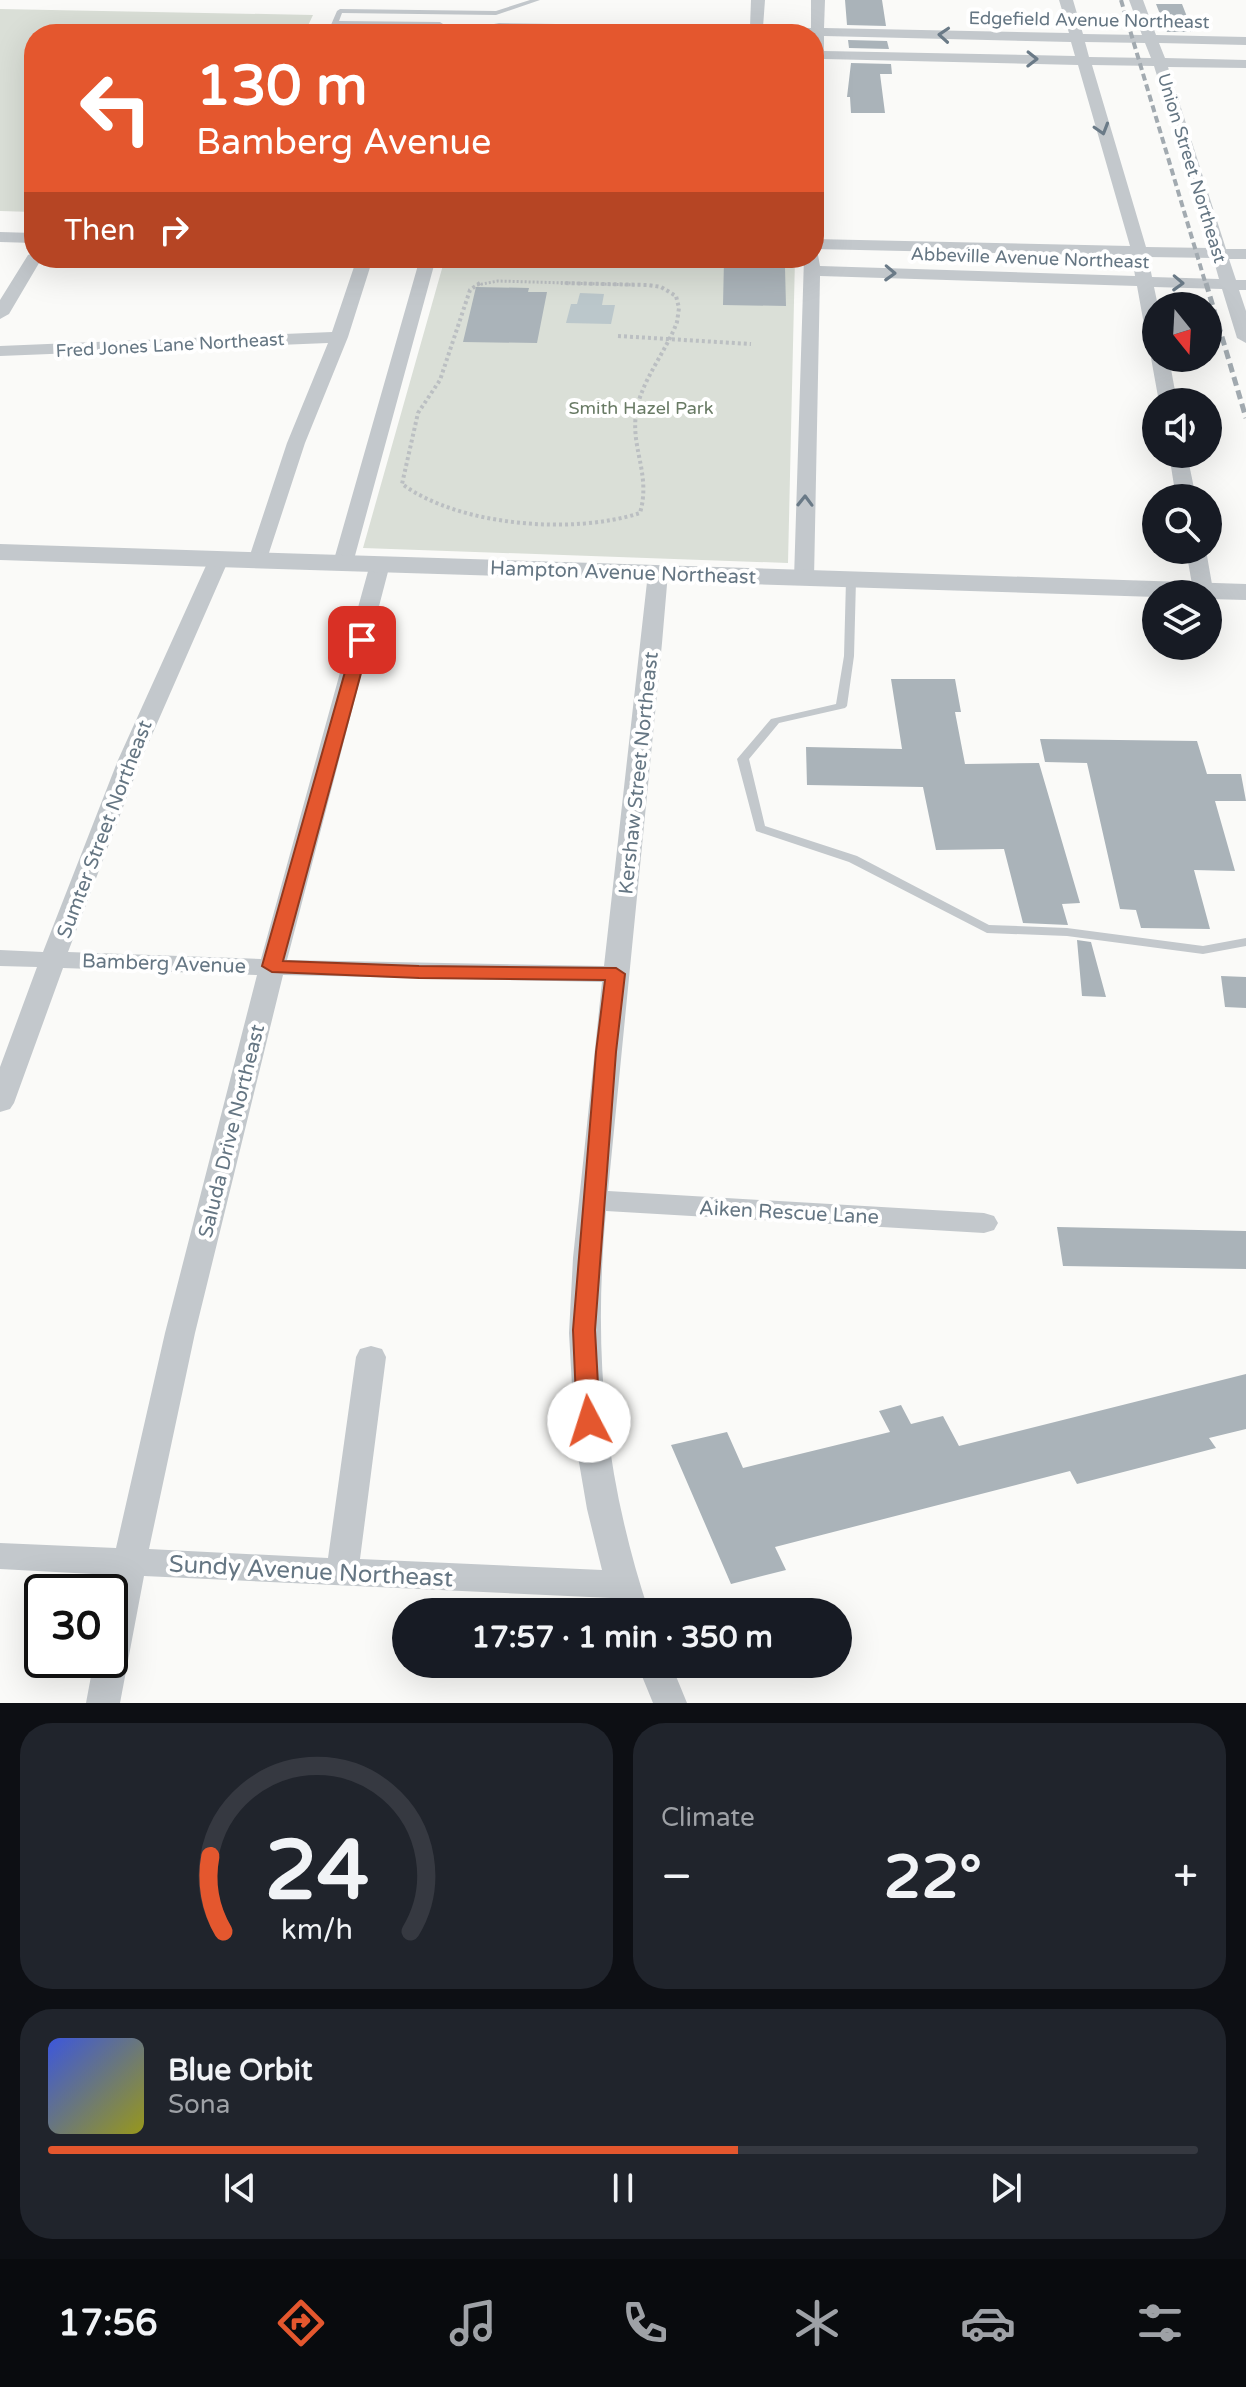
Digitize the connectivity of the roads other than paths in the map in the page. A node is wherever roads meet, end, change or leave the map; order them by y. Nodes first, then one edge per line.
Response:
1 (537, 0) edge
2 (758, 0) edge
3 (818, 0) edge
4 (1066, 0) edge
5 (1136, 0) edge
6 (444, 12) junction
7 (335, 23) joint
8 (440, 24) joint
9 (493, 24) edge
10 (499, 24) edge
11 (756, 24) edge
12 (817, 24) edge
13 (824, 32) edge
14 (1076, 38) junction
15 (1151, 38) junction
16 (1246, 41) edge
17 (824, 55) edge
18 (1081, 60) junction
19 (1159, 61) junction
20 (1246, 64) edge
21 (0, 237) edge
22 (24, 238) edge
23 (824, 244) edge
24 (1139, 251) junction
25 (1218, 254) junction
26 (1246, 254) edge
27 (824, 265) edge
28 (28, 268) edge
29 (362, 268) edge
30 (425, 268) edge
31 (812, 268) edge
32 (1145, 282) junction
33 (1238, 285) edge
34 (1147, 292) edge
35 (0, 314) edge
36 (339, 337) junction
37 (1246, 338) edge
38 (0, 351) edge
39 (0, 552) edge
40 (219, 559) junction
41 (258, 561) junction
42 (343, 563) junction
43 (380, 564) junction
44 (658, 573) junction
45 (804, 579) junction
46 (851, 580) junction
47 (1142, 588) edge
48 (1222, 593) edge
49 (1245, 596) edge
50 (1246, 942) edge
51 (0, 958) edge
52 (53, 961) junction
53 (272, 966) junction
54 (616, 974) junction
55 (0, 1103) edge
56 (594, 1200) junction
57 (984, 1223) dead end
58 (371, 1357) dead end
59 (0, 1556) edge
60 (128, 1563) junction
61 (342, 1573) junction
62 (628, 1598) edge
63 (660, 1678) edge
64 (103, 1703) edge
65 (670, 1703) edge

1 - 10 lane
2 - 11 street
3 - 12 street
4 - 14 street
5 - 15 street, Union Street Northeast
6 - 7 lane
6 - 8 lane
6 - 9 lane
7 - 8 lane
14 -> 13 street, Edgefield Avenue Northeast
14 - 15 street, Edgefield Avenue Northeast
14 - 18 street
15 - 16 street, Edgefield Avenue Northeast
15 - 19 street, Union Street Northeast
17 -> 18 street, Edgefield Avenue Northeast
18 - 19 street, Edgefield Avenue Northeast
18 -> 24 street
19 - 20 street, Edgefield Avenue Northeast
19 - 25 street, Union Street Northeast
21 - 22 street
23 - 24 street, Abbeville Avenue Northeast
24 - 25 street, Abbeville Avenue Northeast
24 - 32 street
25 - 26 street, Abbeville Avenue Northeast
25 - 33 street, Union Street Northeast
27 -> 32 street, Abbeville Avenue Northeast
28 - 35 street
29 - 36 street
30 - 42 street
45 -> 31 street
32 -> 33 street, Abbeville Avenue Northeast
32 - 34 street
33 - 37 street, Union Street Northeast
36 - 38 street, Fred Jones Lane Northeast
36 - 41 street
39 - 40 street, Hampton Avenue Northeast
40 - 41 street, Hampton Avenue Northeast
40 - 52 street, Sumter Street Northeast
41 - 42 street, Hampton Avenue Northeast
42 - 43 street, Hampton Avenue Northeast
43 - 44 street, Hampton Avenue Northeast
43 - 53 street, Saluda Drive Northeast
44 - 45 street, Hampton Avenue Northeast
44 - 54 street, Kershaw Street Northeast
45 - 46 street, Hampton Avenue Northeast
46 - 47 street, Hampton Avenue Northeast
46 - 50 lane
48 - 49 street, Hampton Avenue Northeast
51 - 52 street, Bamberg Avenue
52 - 53 street, Bamberg Avenue
52 - 55 street, Sumter Street Northeast
53 - 54 street, Bamberg Avenue
53 - 60 street, Saluda Drive Northeast
54 - 56 street, Kershaw Street Northeast
56 - 57 street, Aiken Rescue Lane
56 - 62 street
58 - 61 street
59 - 60 street, Sundy Avenue Northeast
60 - 61 street, Sundy Avenue Northeast
60 - 64 street, Saluda Drive Northeast
61 - 62 street, Sundy Avenue Northeast
63 - 65 street

